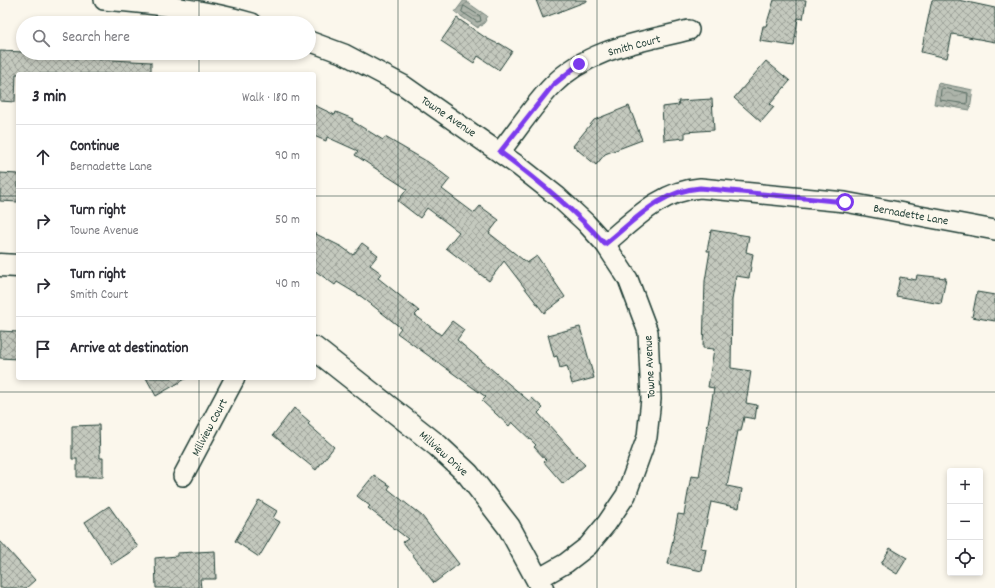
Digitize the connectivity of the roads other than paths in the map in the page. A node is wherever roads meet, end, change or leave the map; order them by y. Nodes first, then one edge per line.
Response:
1 (104, 0) edge
2 (227, 16) edge
3 (689, 30) dead end
4 (316, 44) edge
5 (500, 152) junction
6 (995, 230) edge
7 (605, 244) junction
8 (0, 266) edge
9 (16, 266) edge
10 (316, 350) edge
11 (234, 380) edge
12 (183, 476) dead end
13 (540, 583) edge

1 - 2 street
3 - 5 street, Smith Court
4 - 5 street, Towne Avenue
5 - 7 street, Towne Avenue
6 - 7 street, Bernadette Lane
7 - 13 street, Towne Avenue
8 - 9 street
10 - 13 street, Millview Drive
11 - 12 street, Millview Court

